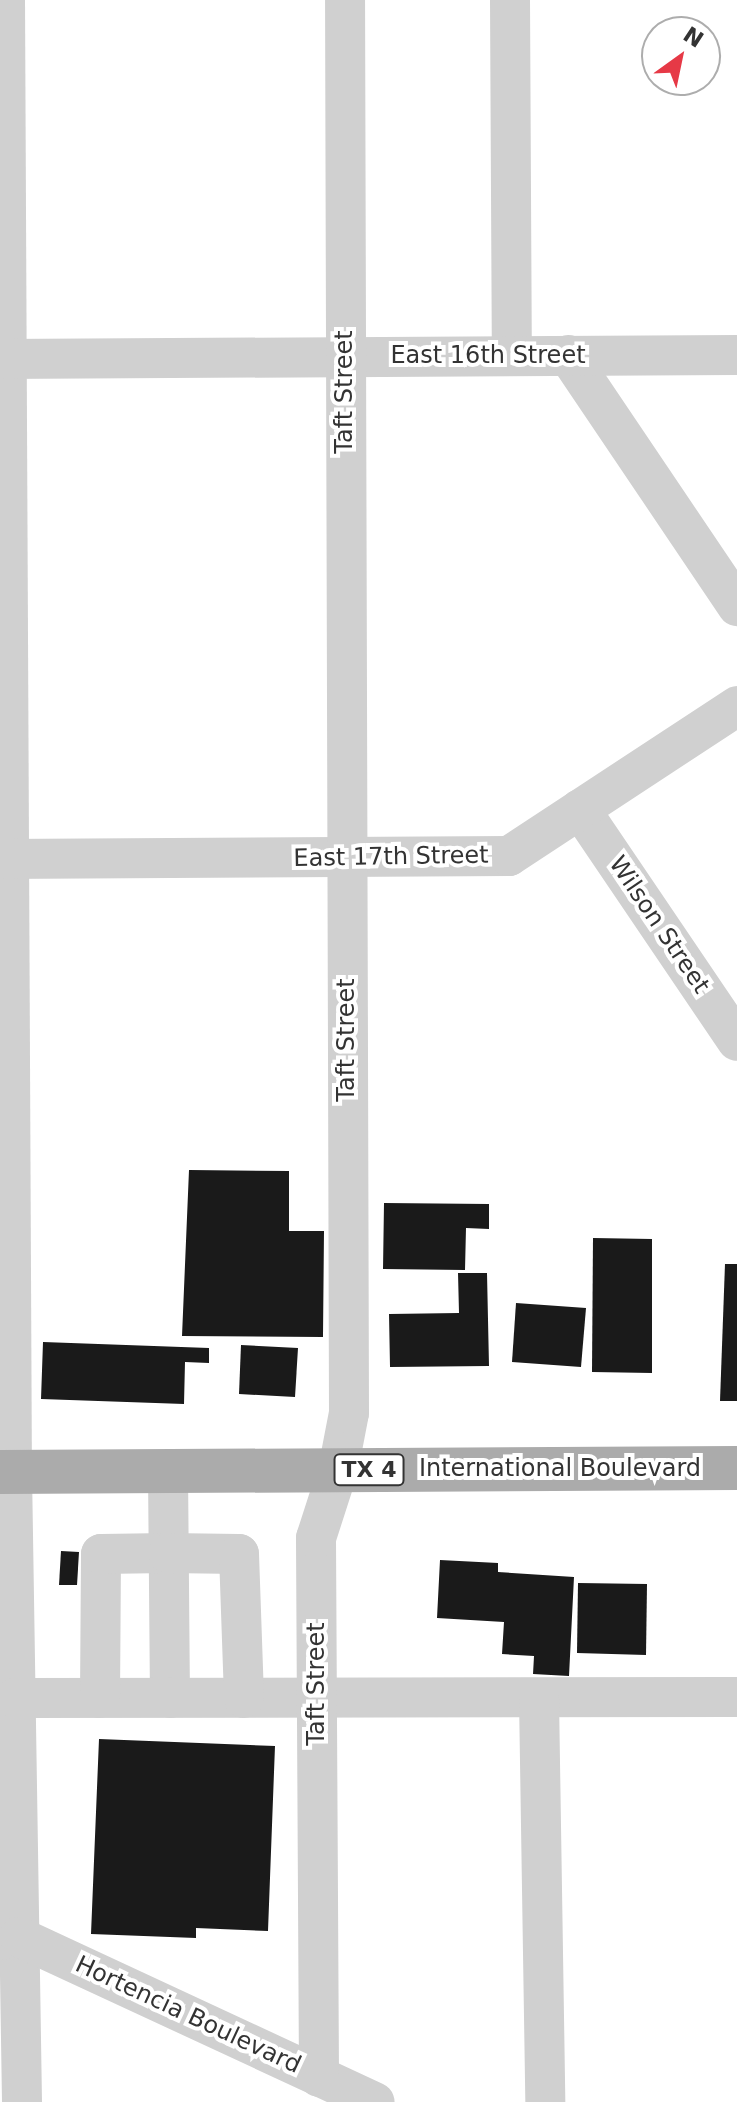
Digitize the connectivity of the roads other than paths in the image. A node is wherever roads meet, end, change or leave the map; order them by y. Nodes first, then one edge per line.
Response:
1 (5, 0) edge
2 (345, 0) edge
3 (510, 0) edge
4 (568, 355) junction
5 (737, 355) edge
6 (512, 356) junction
7 (345, 357) junction
8 (4, 359) edge
9 (737, 606) edge
10 (737, 706) edge
11 (580, 809) junction
12 (346, 858) junction
13 (5, 859) edge
14 (737, 1041) edge
15 (737, 1468) edge
16 (338, 1470) junction
17 (168, 1471) junction
18 (6, 1472) edge
19 (168, 1553) junction
20 (737, 1697) edge
21 (15, 1698) junction
22 (100, 1698) junction
23 (170, 1698) junction
24 (244, 1698) junction
25 (317, 1698) junction
26 (539, 1698) junction
27 (9, 1938) edge
28 (319, 2077) junction
29 (22, 2102) edge
30 (375, 2102) edge
31 (545, 2102) edge

1 - 8 street
2 - 7 street, Taft Street
3 - 6 street
4 - 5 street, East 16th Street
4 - 6 street, East 16th Street
4 - 9 street
6 - 7 street, East 16th Street
7 - 8 street, East 16th Street
7 - 12 street, Taft Street
8 - 13 street
10 - 11 street, East 17th Street
11 - 12 street, East 17th Street
11 - 14 street, Wilson Street
12 - 13 street, East 17th Street
12 - 16 street, Taft Street
13 - 18 street
15 - 16 main road, International Boulevard / TX 4
16 - 17 main road, International Boulevard / TX 4
16 - 25 street, Taft Street
17 - 18 main road, International Boulevard / TX 4
17 - 19 street
18 - 21 street
19 - 22 street
19 - 23 street
19 - 24 street
20 - 26 street
21 - 22 street
21 - 27 street
22 - 23 street
23 - 24 street
24 - 25 street
25 - 26 street
25 - 28 street, Taft Street
26 - 31 street
27 - 28 street, Hortencia Boulevard
27 - 29 street
28 - 30 street, Hortencia Boulevard

